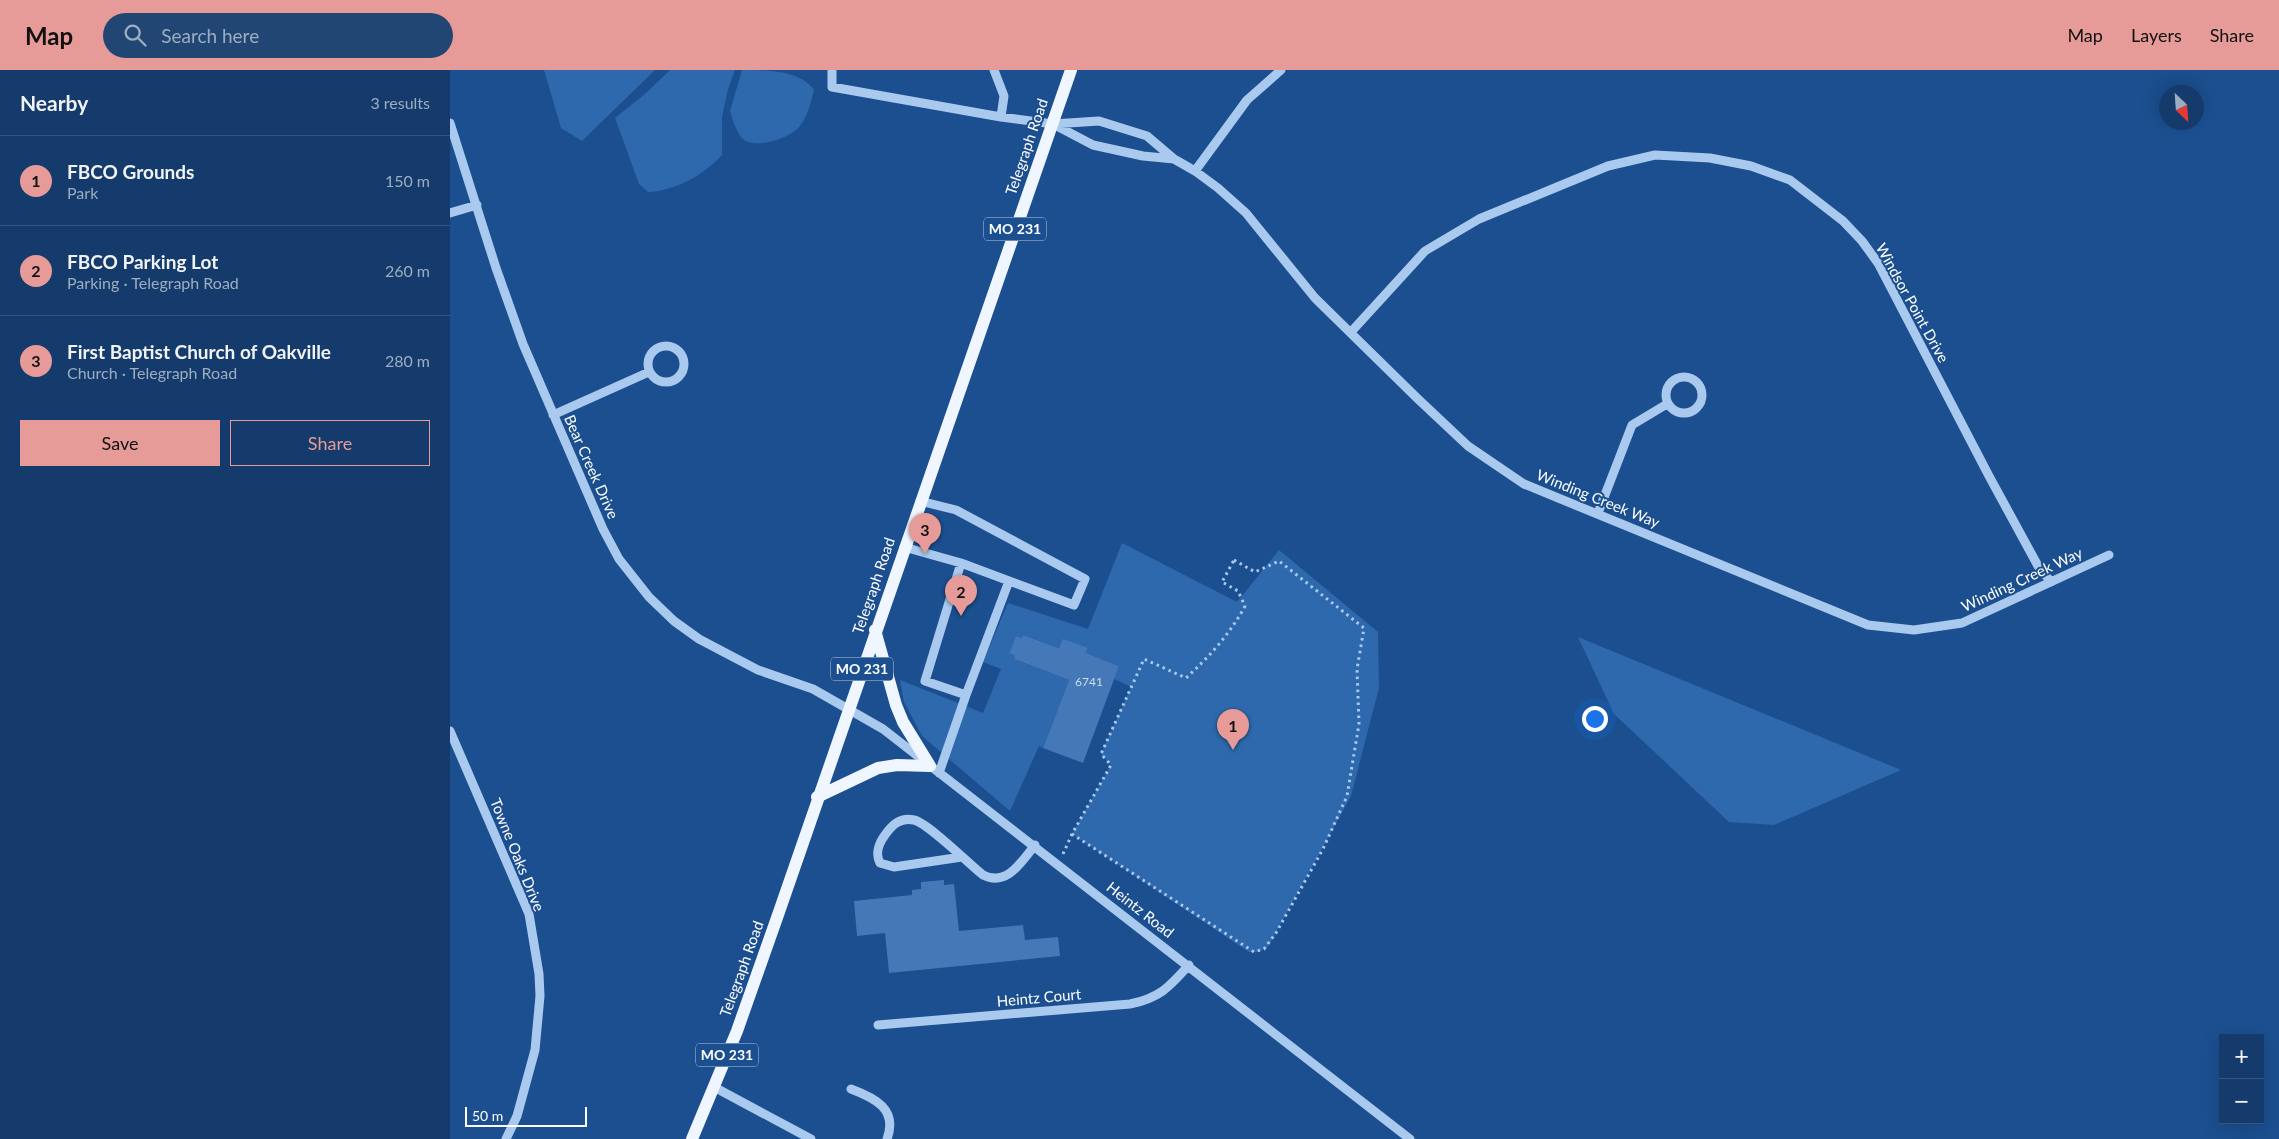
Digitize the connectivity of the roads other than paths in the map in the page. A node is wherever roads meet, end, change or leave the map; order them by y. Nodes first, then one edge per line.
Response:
1 (832, 70) edge
2 (994, 70) edge
3 (1071, 70) edge
4 (1281, 70) edge
5 (1001, 117) junction
6 (450, 123) edge
7 (1052, 124) junction
8 (1174, 160) junction
9 (1195, 170) junction
10 (476, 205) junction
11 (450, 213) edge
12 (1351, 332) junction
13 (649, 372) junction
14 (1667, 404) junction
15 (553, 415) junction
16 (920, 501) junction
17 (1598, 513) junction
18 (904, 547) junction
19 (2109, 554) dead end
20 (961, 563) junction
21 (1009, 581) junction
22 (2051, 582) junction
23 (875, 630) junction
24 (966, 695) junction
25 (848, 707) junction
26 (450, 732) edge
27 (934, 770) junction
28 (817, 797) junction
29 (1035, 845) junction
30 (962, 857) junction
31 (1189, 966) junction
32 (878, 1025) dead end
33 (714, 1087) junction
34 (851, 1089) dead end
35 (506, 1139) edge
36 (692, 1139) edge
37 (811, 1139) edge
38 (887, 1139) edge
39 (1410, 1139) edge

1 - 5 street
2 - 5 street
3 - 7 main road, Telegraph Road / MO 231
4 - 9 street
5 - 7 street
6 - 10 street, Bear Creek Drive
7 - 8 street, Winding Creek Way
7 - 8 street, Winding Creek Way
7 - 16 main road, Telegraph Road / MO 231
8 - 9 street, Winding Creek Way
9 - 12 street, Winding Creek Way
10 - 11 street
10 - 15 street, Bear Creek Drive
12 - 17 street, Winding Creek Way
12 - 22 street, Windsor Point Drive
13 - 13 street
13 - 15 street
14 - 14 street
14 - 17 street
15 - 25 street, Bear Creek Drive
16 - 18 main road, Telegraph Road / MO 231
16 - 21 street
17 - 22 street, Winding Creek Way
18 - 20 street
18 - 23 main road, Telegraph Road / MO 231
19 - 22 street, Winding Creek Way
20 - 21 street
20 - 24 street
21 - 24 street
23 - 25 main road, Telegraph Road / MO 231
23 - 27 main road
24 - 27 street
25 - 27 street, Heintz Road
25 - 28 main road, Telegraph Road / MO 231
26 - 35 street, Towne Oaks Drive
27 - 28 main road
27 - 29 street, Heintz Road
28 - 33 main road, Telegraph Road / MO 231
29 - 30 street
29 - 31 street, Heintz Road
30 - 30 street
31 - 32 street, Heintz Court
31 - 39 street, Heintz Road
33 - 36 main road, Telegraph Road / MO 231
33 - 37 street
34 - 38 street

